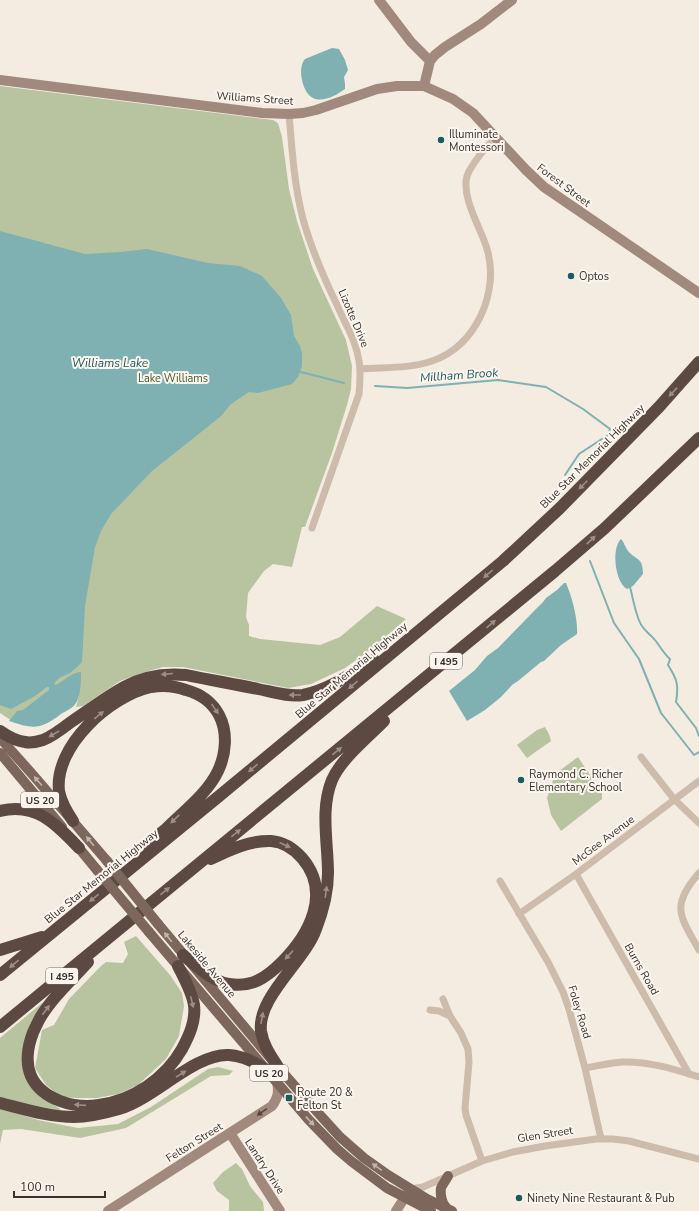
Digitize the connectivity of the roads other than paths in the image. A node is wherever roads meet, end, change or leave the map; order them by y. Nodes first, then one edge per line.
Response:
1 (379, 0) edge
2 (512, 0) edge
3 (430, 61) junction
4 (0, 80) edge
5 (424, 86) junction
6 (289, 114) junction
7 (496, 137) junction
8 (699, 293) edge
9 (699, 362) edge
10 (360, 369) junction
11 (699, 438) edge
12 (312, 528) dead end
13 (416, 634) junction
14 (471, 640) junction
15 (0, 731) edge
16 (0, 738) edge
17 (0, 753) edge
18 (642, 757) dead end
19 (699, 780) edge
20 (674, 800) junction
21 (0, 812) edge
22 (73, 821) junction
23 (699, 823) edge
24 (78, 848) junction
25 (135, 865) junction
26 (699, 873) edge
27 (576, 874) junction
28 (184, 875) junction
29 (500, 881) dead end
30 (519, 914) junction
31 (124, 924) junction
32 (49, 934) junction
33 (0, 950) edge
34 (699, 950) edge
35 (183, 955) junction
36 (178, 966) junction
37 (0, 975) edge
38 (443, 999) dead end
39 (430, 1010) dead end
40 (450, 1016) junction
41 (0, 1027) edge
42 (585, 1068) junction
43 (273, 1069) junction
44 (689, 1074) junction
45 (699, 1076) edge
46 (277, 1082) junction
47 (0, 1103) edge
48 (230, 1133) junction
49 (601, 1139) junction
50 (699, 1159) edge
51 (482, 1161) junction
52 (448, 1176) junction
53 (407, 1194) junction
54 (449, 1209) edge
55 (108, 1211) edge
56 (280, 1211) edge
57 (396, 1211) edge
58 (431, 1211) edge

1 - 3 main road
2 - 3 main road
3 - 5 main road
4 - 6 main road, Williams Street
5 - 6 main road, Williams Street
5 - 7 main road, Forest Street
6 - 10 street, Lizotte Drive
7 - 8 main road, Forest Street
7 - 10 street
9 -> 13 highway, Blue Star Memorial Highway
10 - 12 street, Lizotte Drive
14 -> 11 highway, I 495
13 -> 15 highway
13 -> 25 highway, Blue Star Memorial Highway
28 -> 14 highway, I 495
43 -> 14 highway
22 -> 16 main road, Lakeside Avenue / US 20
17 - 24 main road, Lakeside Avenue / US 20
18 - 20 street
19 - 20 street, McGee Avenue
20 - 23 street
20 - 27 street, McGee Avenue
21 - 24 highway
22 -> 25 highway
35 -> 22 main road, Lakeside Avenue / US 20, bridge
24 - 36 main road, Lakeside Avenue / US 20, bridge
25 -> 32 highway, Blue Star Memorial Highway
26 - 34 street
27 - 30 street, McGee Avenue
27 - 44 street, Burns Road
31 -> 28 highway, I 495
28 -> 35 highway
29 - 30 street, Foley Road
30 - 42 street, Foley Road
36 -> 31 highway
31 - 41 highway, I 495
32 - 33 highway
32 -> 37 highway, Blue Star Memorial Highway
35 - 43 main road, Lakeside Avenue / US 20
36 - 43 main road, Lakeside Avenue / US 20
38 - 40 street
39 - 40 street
40 - 51 street
42 - 44 street
42 - 49 street, Foley Road
43 - 46 main road, Lakeside Avenue / US 20
47 -> 43 highway
53 -> 43 main road, Lakeside Avenue / US 20
44 - 45 street
46 -> 48 main road, Felton Street
46 -> 53 main road, Lakeside Avenue / US 20
48 - 55 main road, Felton Street
48 - 56 main road, Landry Drive
49 - 50 street, Glen Street
49 - 51 street, Glen Street
51 - 52 street, Glen Street
52 - 53 street, Glen Street
52 - 54 main road
53 - 54 main road, US 20
53 - 57 main road
53 - 58 main road, US 20

